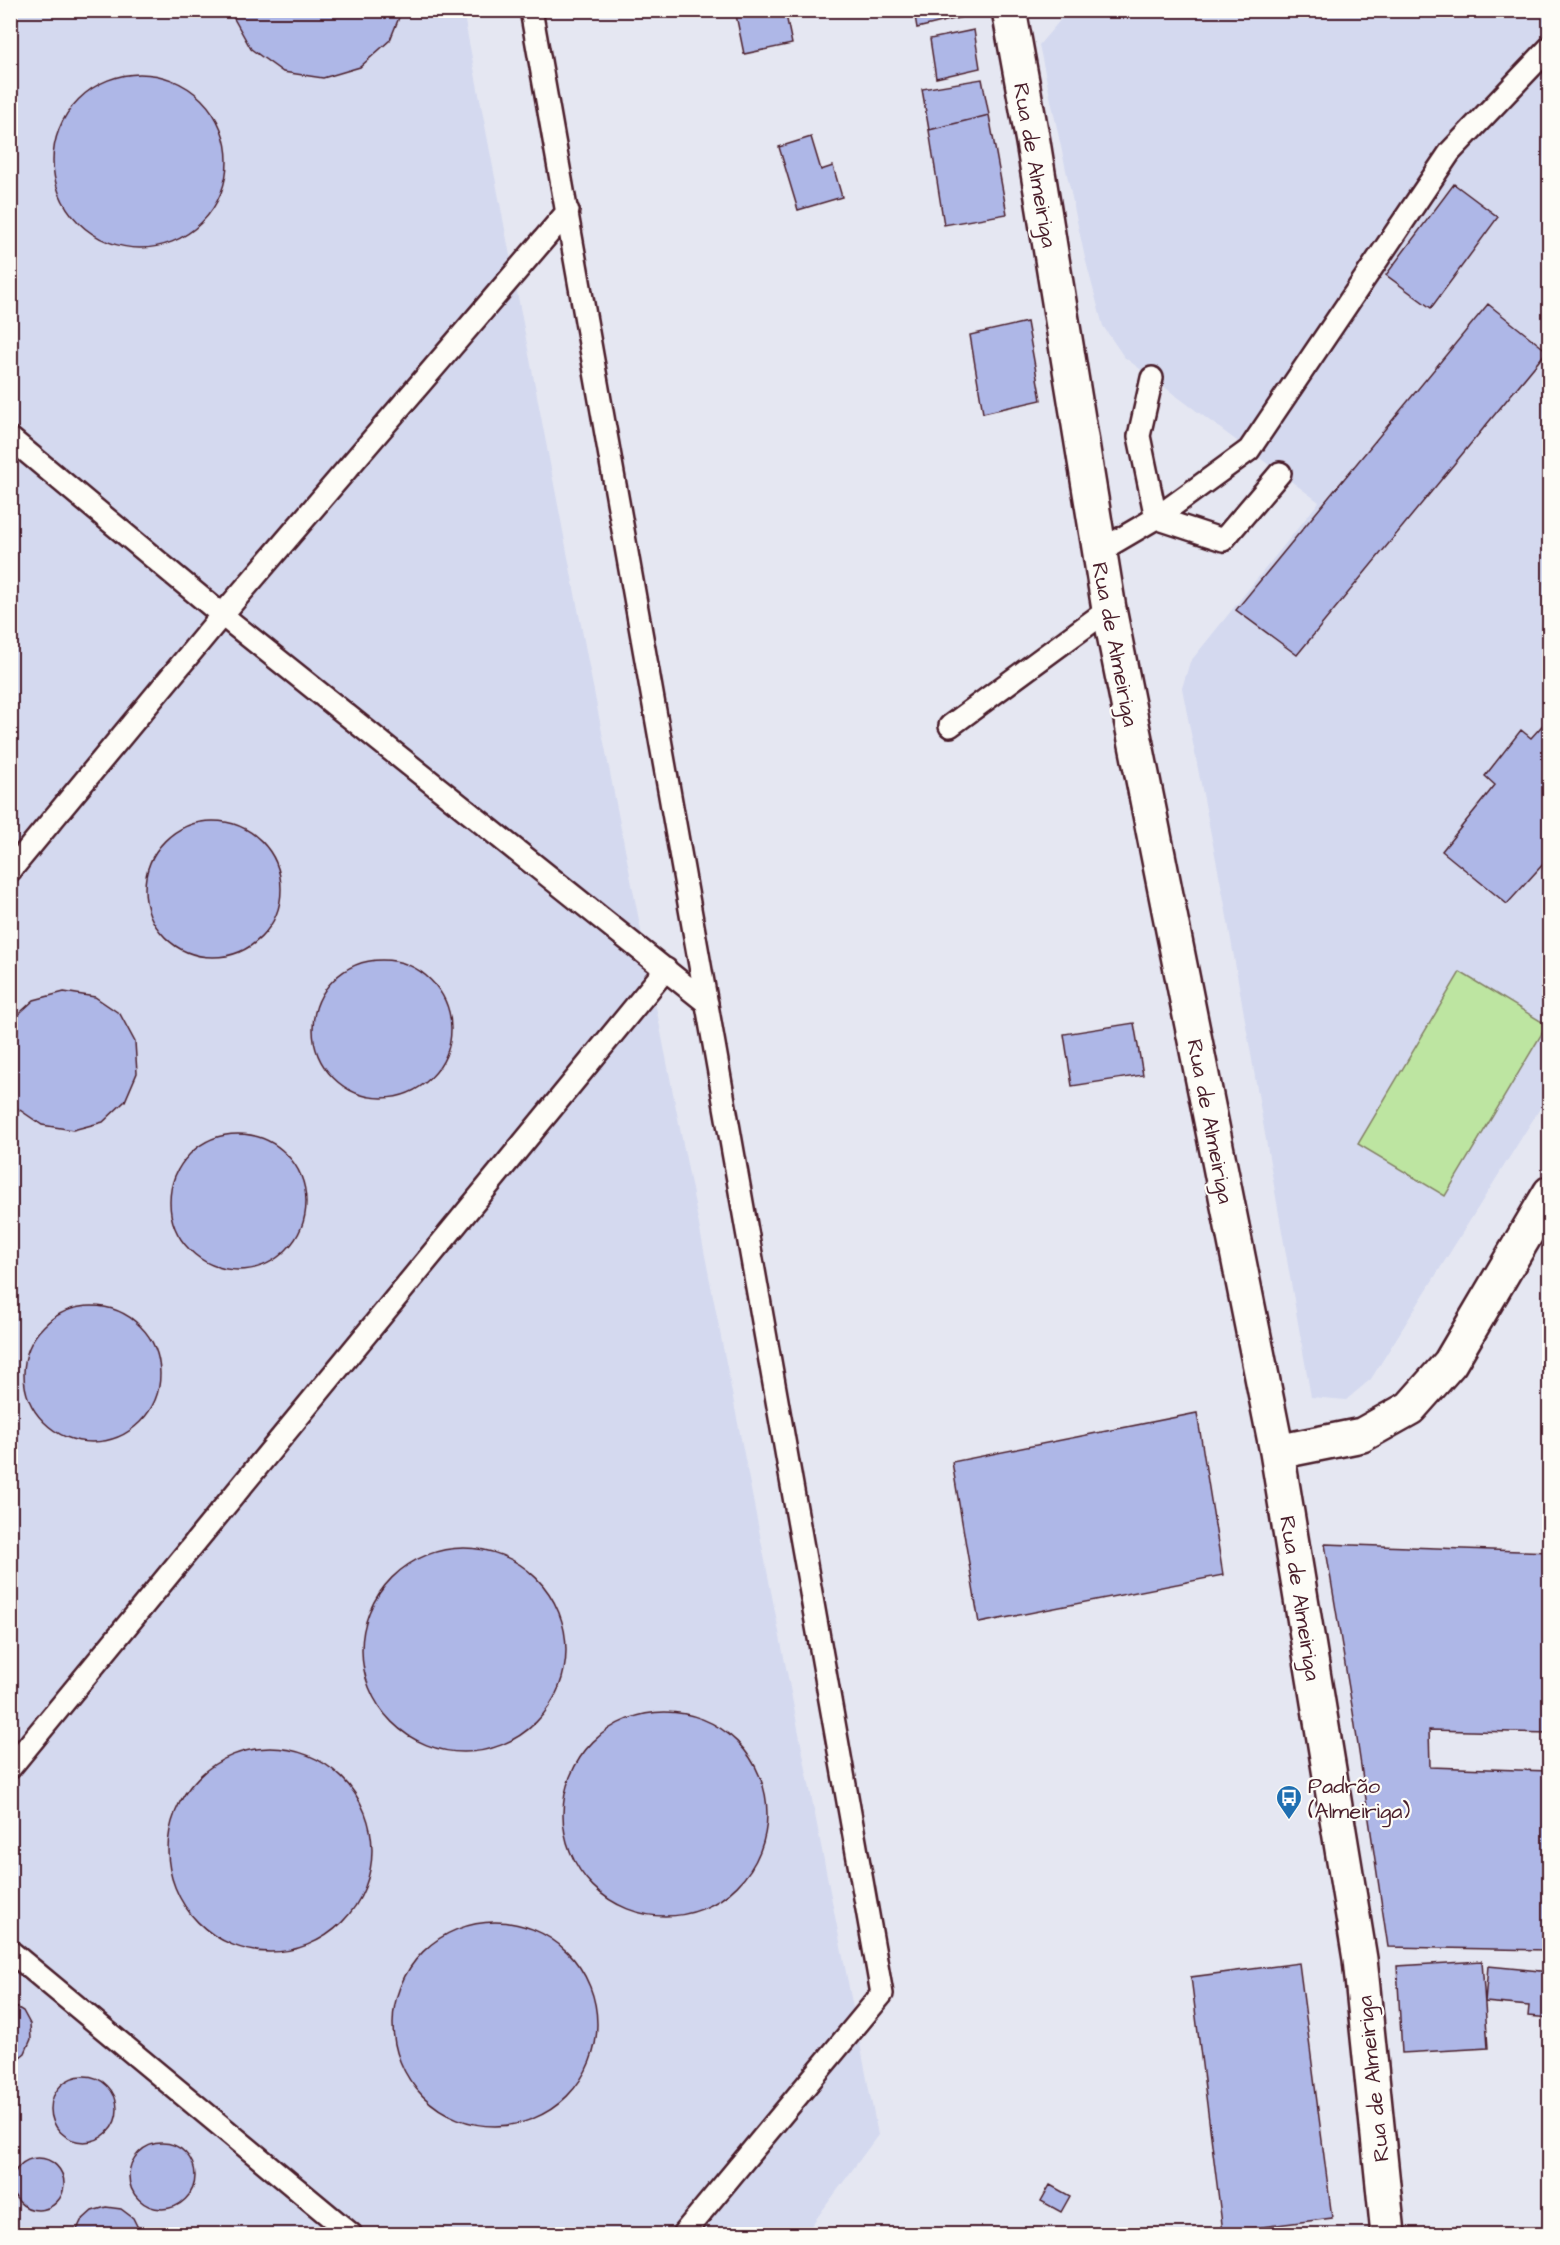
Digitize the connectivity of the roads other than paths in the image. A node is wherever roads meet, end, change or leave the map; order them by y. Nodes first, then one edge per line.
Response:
1 (531, 10) edge
2 (1009, 10) edge
3 (1550, 47) edge
4 (568, 211) junction
5 (1152, 378) dead end
6 (10, 438) edge
7 (1280, 473) dead end
8 (1156, 518) junction
9 (1098, 552) junction
10 (1109, 609) junction
11 (222, 615) junction
12 (950, 726) dead end
13 (10, 871) edge
14 (666, 969) junction
15 (707, 1003) junction
16 (1550, 1193) edge
17 (1277, 1452) junction
18 (10, 1768) edge
19 (10, 1951) edge
20 (351, 2235) edge
21 (683, 2235) edge
22 (1388, 2235) edge

1 - 4 lane
2 - 9 street, Rua de Almeiriga
3 - 8 lane
4 - 11 lane
4 - 15 lane
5 - 8 lane
6 - 11 lane
7 - 8 lane
8 - 9 lane
9 - 10 street, Rua de Almeiriga
10 - 12 lane
10 - 17 street, Rua de Almeiriga
11 - 13 lane
11 - 14 lane
14 - 15 lane
14 - 18 lane
15 - 21 lane
16 - 17 street
17 - 22 street, Rua de Almeiriga
19 - 20 lane

